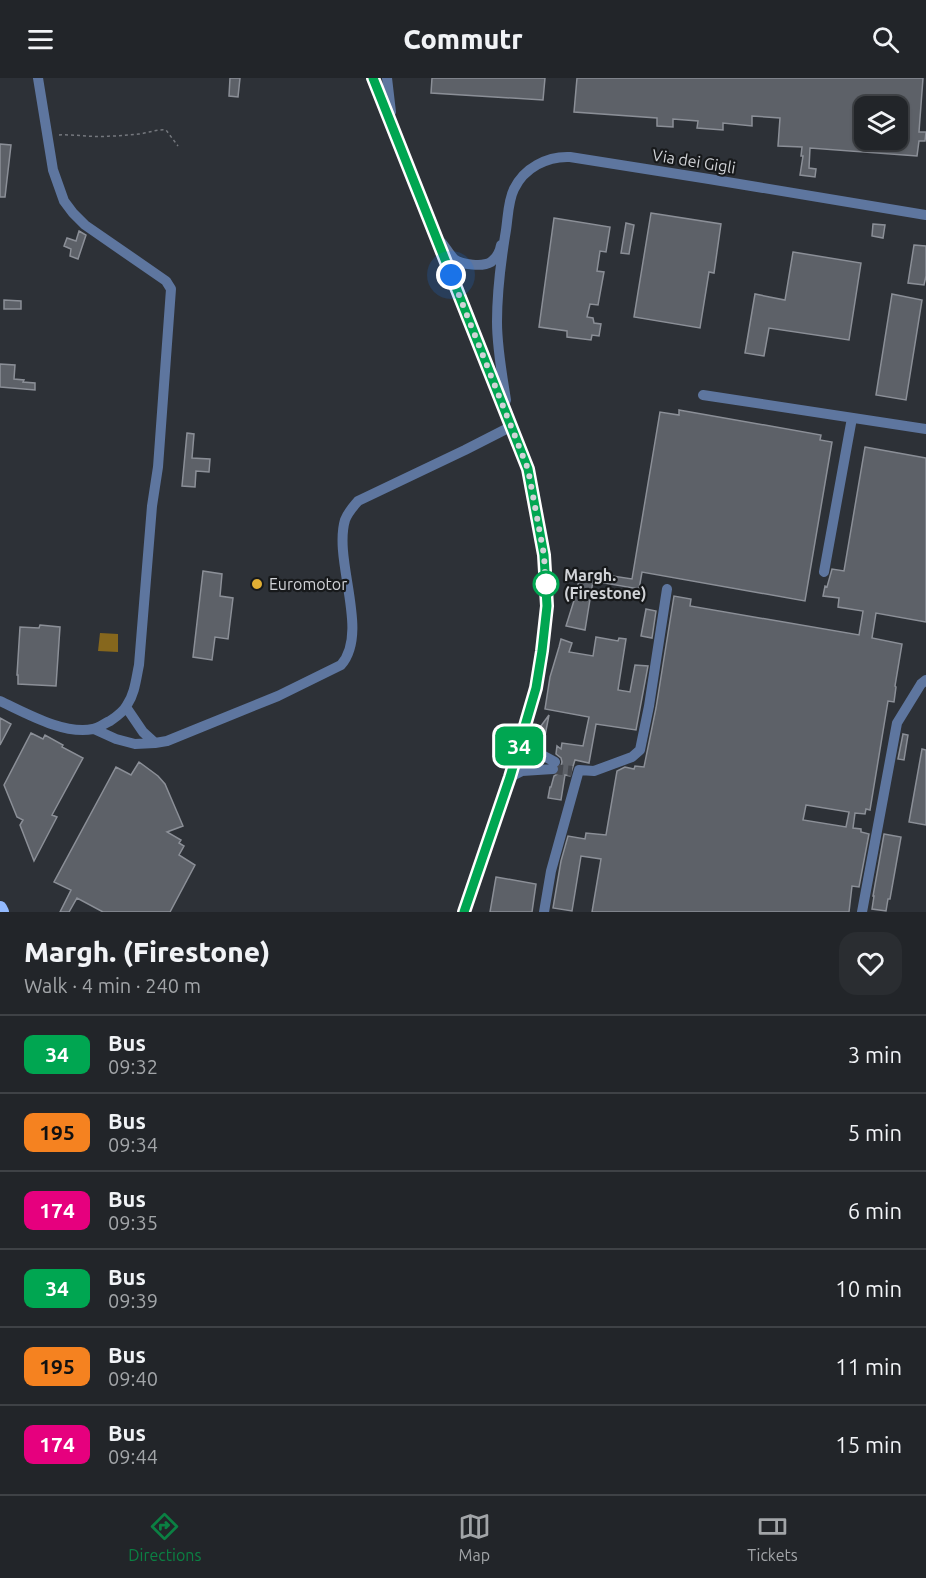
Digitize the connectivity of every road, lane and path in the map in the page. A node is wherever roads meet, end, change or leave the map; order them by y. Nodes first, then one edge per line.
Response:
1 (38, 78) edge
2 (373, 78) edge
3 (387, 78) edge
4 (47, 136) junction
5 (398, 139) junction
6 (178, 146) dead end
7 (926, 215) edge
8 (505, 234) junction
9 (436, 237) junction
10 (704, 395) dead end
11 (852, 418) junction
12 (510, 421) junction
13 (926, 429) edge
14 (824, 572) dead end
15 (667, 589) dead end
16 (926, 681) edge
17 (0, 701) edge
18 (126, 707) junction
19 (94, 729) junction
20 (522, 734) junction
21 (155, 743) junction
22 (516, 754) junction
23 (554, 766) junction
24 (510, 777) junction
25 (0, 908) edge
26 (2, 912) edge
27 (464, 912) edge
28 (544, 912) edge
29 (862, 912) edge

1 - 4 street
2 - 5 street
3 - 5 street
4 - 6 path
4 - 18 street
5 - 9 street
7 - 8 street, Via dei Gigli
8 - 9 street, Via dei Gigli
8 - 12 street, Via dei Gigli
9 - 12 street
10 - 11 street
11 - 13 street
11 - 14 street
12 - 20 street
12 - 21 street
15 - 28 street
16 - 29 street
17 - 19 street
18 - 19 street
18 - 21 street
19 - 21 street
20 - 22 street
20 - 23 street
22 - 23 street
22 - 24 street
23 - 24 street
24 - 27 street
25 - 26 main road

